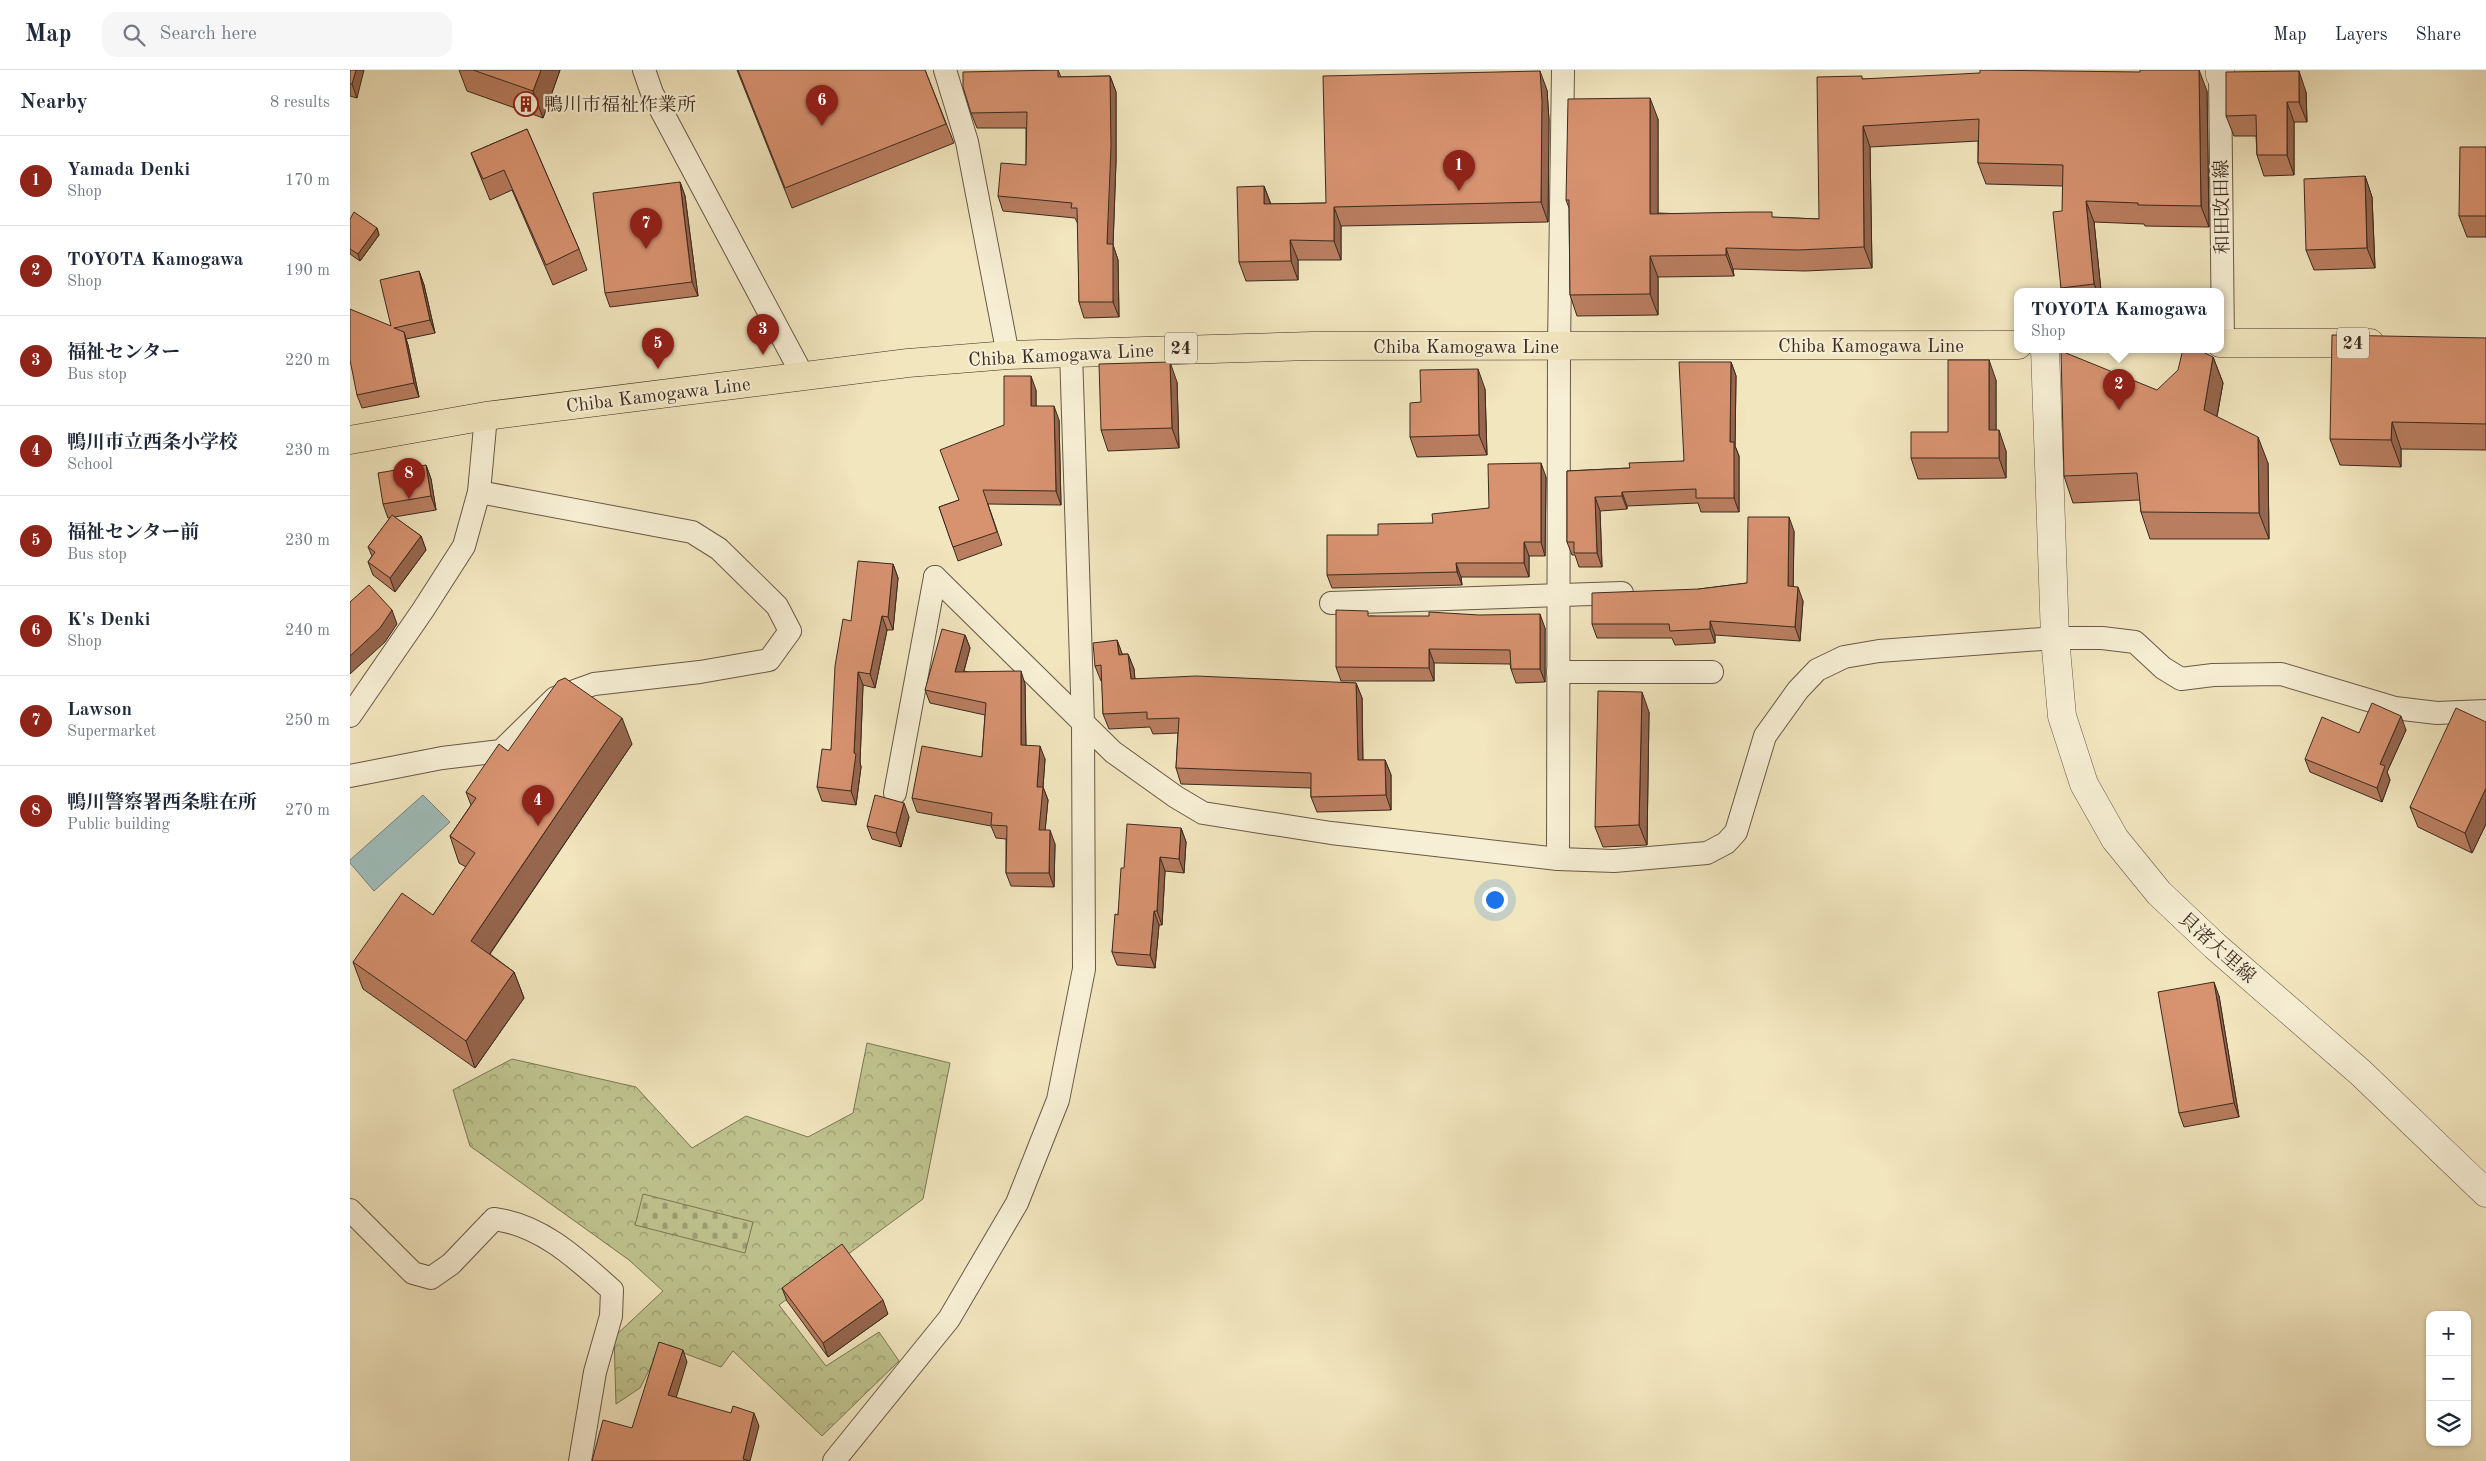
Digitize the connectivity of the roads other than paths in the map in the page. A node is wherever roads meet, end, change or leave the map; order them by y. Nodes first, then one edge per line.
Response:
1 (644, 70) edge
2 (945, 70) edge
3 (1563, 70) edge
4 (2220, 73) edge
5 (2222, 288) edge
6 (2400, 343) edge
7 (2224, 344) edge
8 (2014, 345) edge
9 (1559, 347) junction
10 (1070, 352) junction
11 (2045, 353) edge
12 (1008, 355) junction
13 (803, 376) junction
14 (486, 416) junction
15 (350, 440) edge
16 (479, 492) junction
17 (1646, 592) edge
18 (1559, 595) junction
19 (1331, 603) dead end
20 (2055, 638) junction
21 (1558, 672) junction
22 (1712, 672) dead end
23 (2486, 711) edge
24 (350, 716) edge
25 (1083, 723) junction
26 (350, 776) edge
27 (895, 793) dead end
28 (1558, 858) junction
29 (2486, 1193) edge
30 (350, 1210) edge
31 (580, 1461) edge
32 (834, 1461) edge

1 - 13 street
2 - 12 street
3 - 9 street
4 - 5 street, 和田改田線
6 - 7 main road, 24
8 - 9 main road, Chiba Kamogawa Line / 24
9 - 10 main road, Chiba Kamogawa Line / 24
9 - 18 street
10 - 12 main road, Chiba Kamogawa Line / 24
10 - 25 street
11 - 20 street, 貝渚大里線
12 - 13 main road, Chiba Kamogawa Line / 24
13 - 14 main road, Chiba Kamogawa Line / 24
14 - 15 main road, Chiba Kamogawa Line / 24
14 - 16 street
16 - 24 street
16 - 26 street
17 - 18 street
18 - 19 street
18 - 21 street
20 - 23 street
20 - 28 street
20 - 29 street, 貝渚大里線
21 - 22 street
21 - 28 street
25 - 27 street
25 - 28 street
25 - 32 street
30 - 31 street

